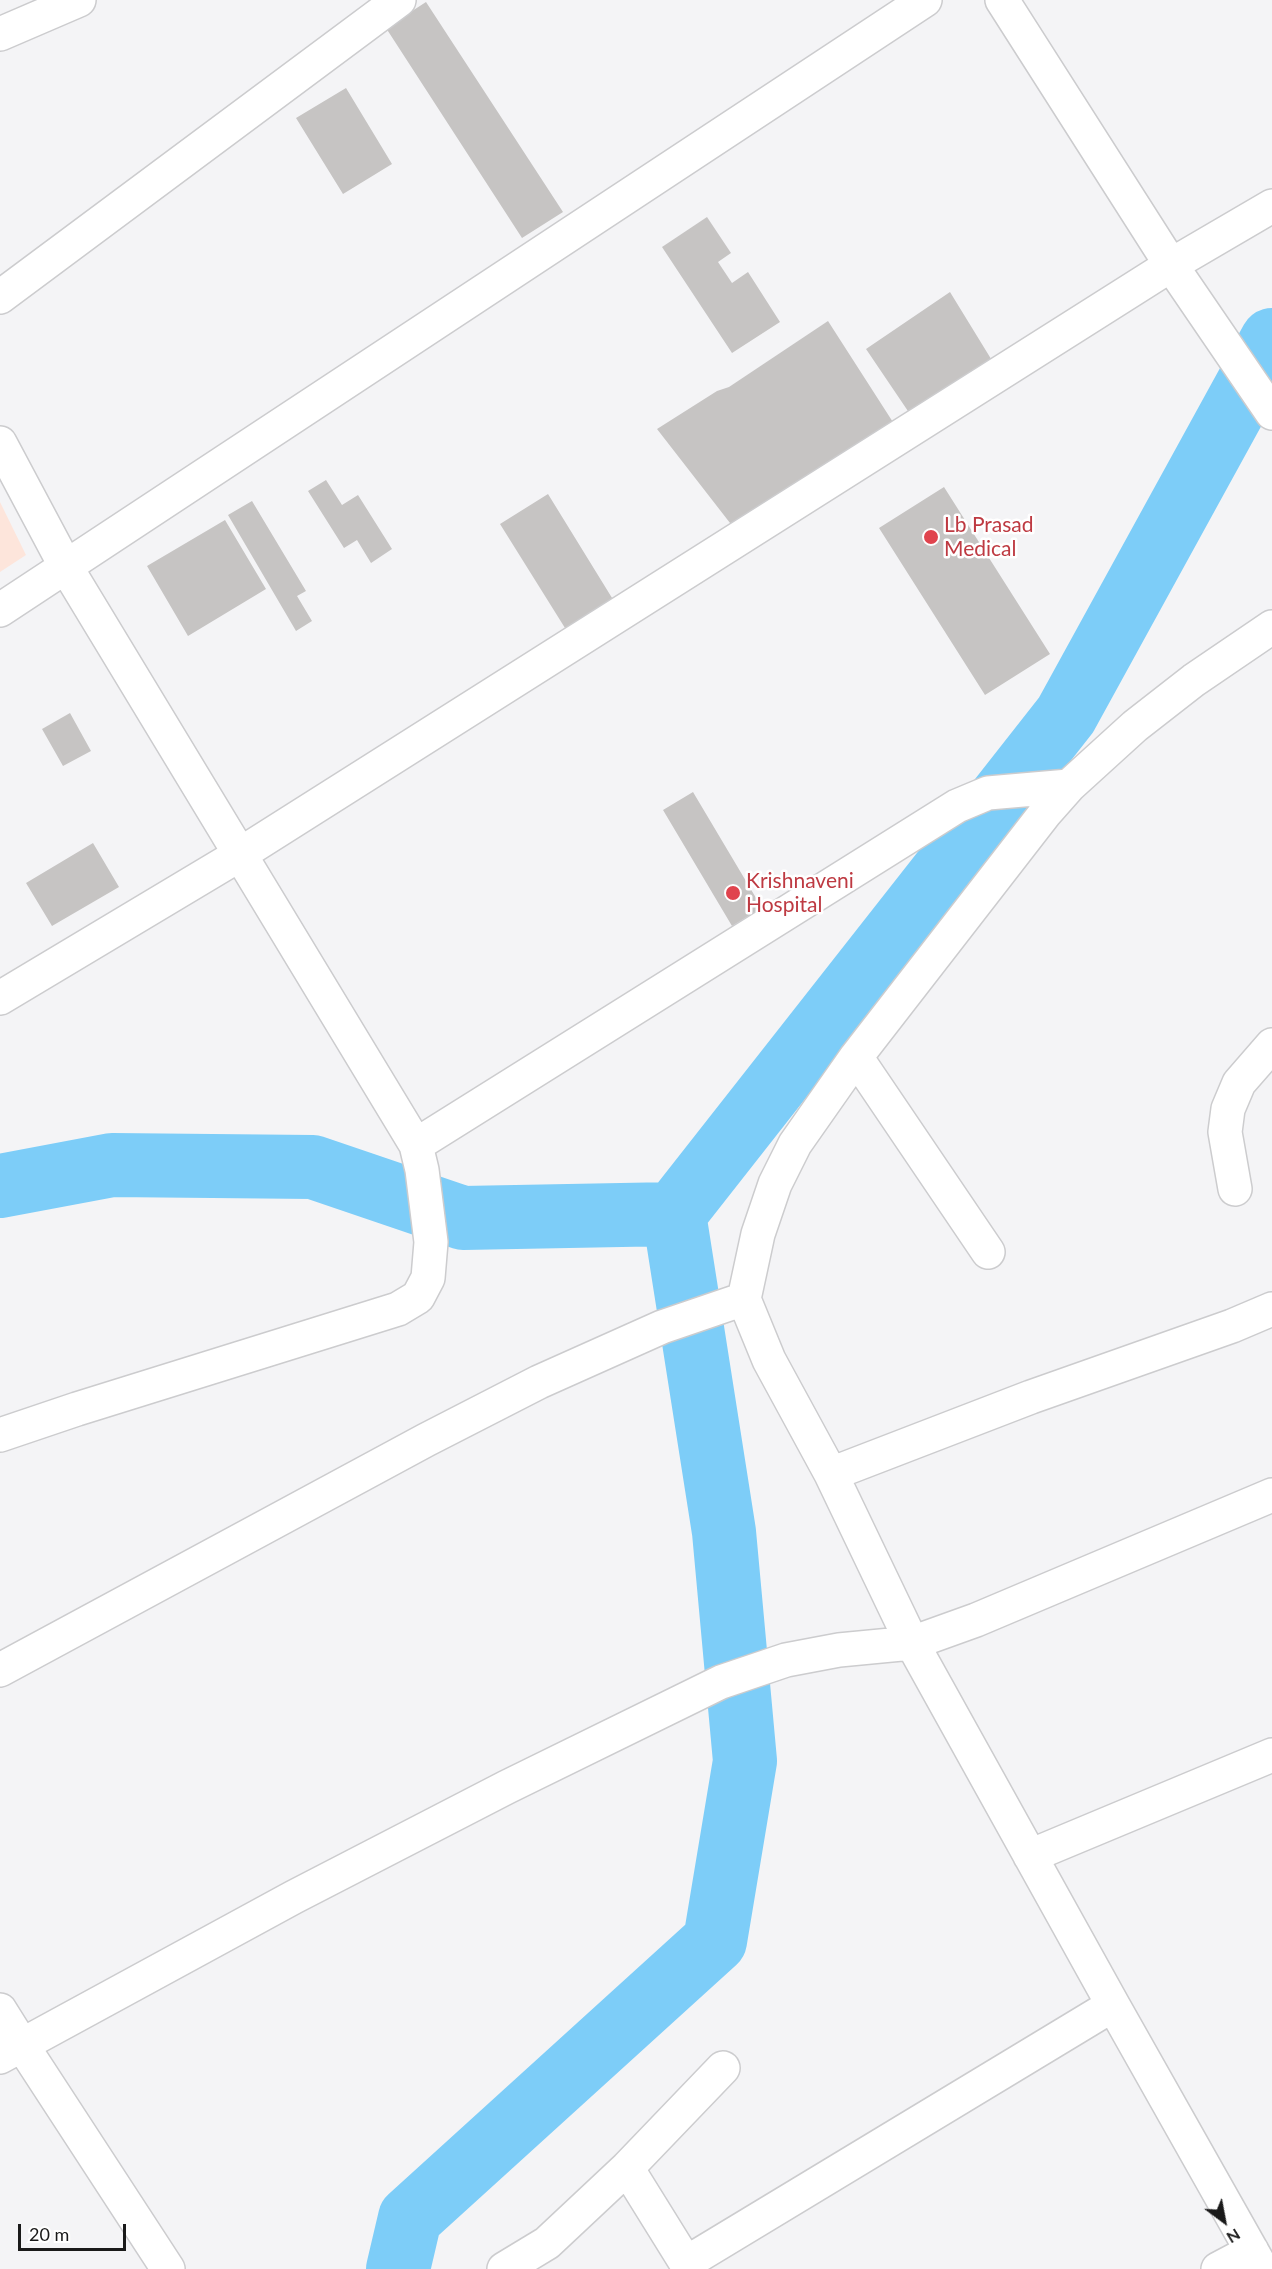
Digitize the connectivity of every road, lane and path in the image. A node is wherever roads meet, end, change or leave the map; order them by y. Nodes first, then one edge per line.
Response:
1 (79, 0) edge
2 (399, 0) edge
3 (925, 0) edge
4 (1002, 0) edge
5 (0, 34) edge
6 (1272, 206) edge
7 (1171, 265) junction
8 (0, 297) edge
9 (1272, 412) edge
10 (0, 443) edge
11 (66, 567) junction
12 (0, 610) edge
13 (1272, 627) edge
14 (1057, 786) junction
15 (239, 855) junction
16 (0, 998) edge
17 (1272, 1045) edge
18 (856, 1057) junction
19 (419, 1157) junction
20 (1235, 1188) dead end
21 (987, 1252) dead end
22 (735, 1302) junction
23 (1272, 1309) edge
24 (0, 1435) edge
25 (831, 1474) junction
26 (1272, 1495) edge
27 (912, 1642) junction
28 (0, 1670) edge
29 (1272, 1755) edge
30 (1030, 1856) junction
31 (1113, 2005) junction
32 (0, 2010) edge
33 (11, 2051) edge
34 (723, 2068) dead end
35 (627, 2168) junction
36 (1257, 2260) edge
37 (688, 2266) edge
38 (168, 2269) edge
39 (504, 2269) edge
40 (1218, 2269) edge

1 - 5 street
2 - 8 street
3 - 11 street
4 - 7 street
6 - 7 street
7 - 9 street
7 - 15 street
10 - 11 street
11 - 12 street
11 - 15 street
13 - 14 street
14 - 18 street
14 - 19 street
15 - 16 street
15 - 19 street
17 - 20 street
18 - 21 street
18 - 22 street
19 - 24 street
22 - 25 street
22 - 28 street
23 - 25 street
25 - 27 street
26 - 27 street
27 - 30 street
27 - 33 street
29 - 30 street
30 - 31 street
31 - 36 street
31 - 37 street
32 - 33 street
33 - 38 street
34 - 35 street
35 - 37 street
35 - 39 street
36 - 40 street

